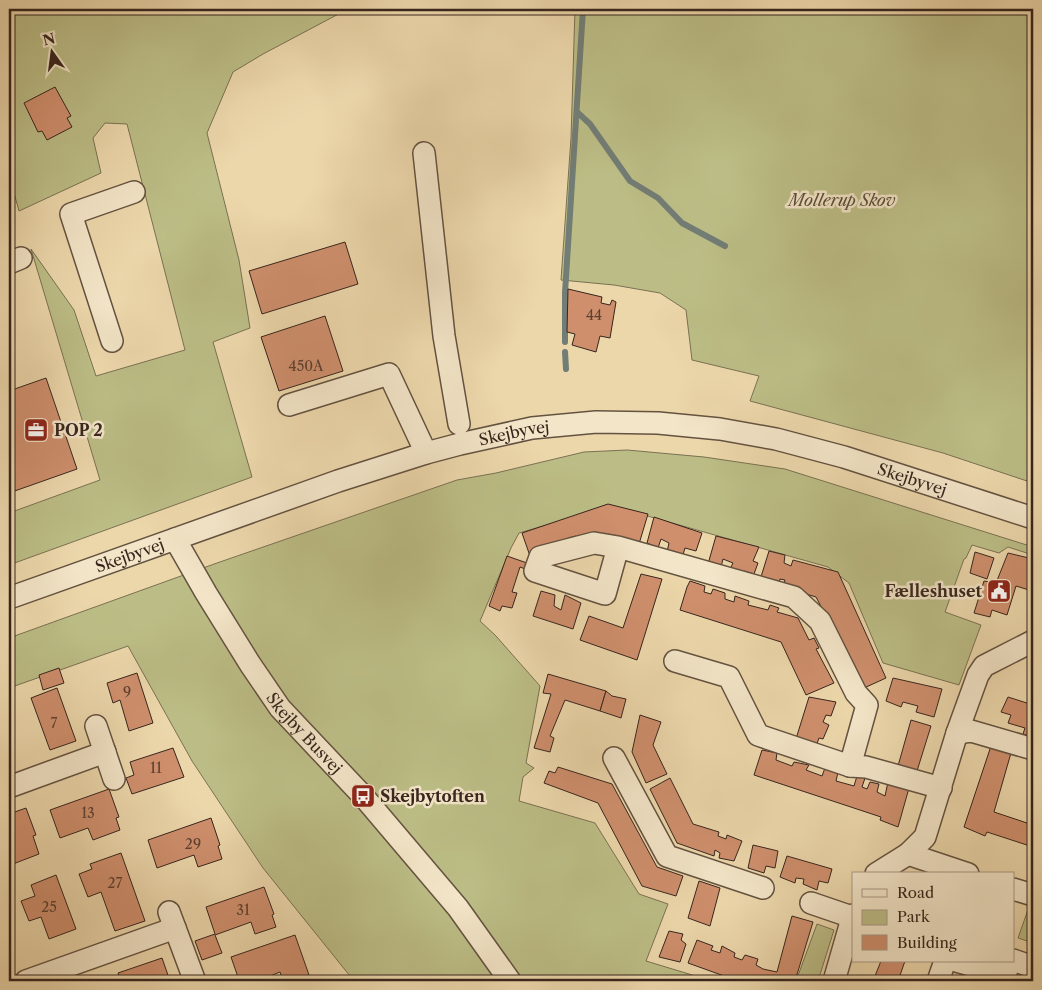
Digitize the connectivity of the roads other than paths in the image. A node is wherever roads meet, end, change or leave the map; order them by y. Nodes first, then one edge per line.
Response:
1 (424, 153) dead end
2 (134, 192) dead end
3 (112, 341) dead end
4 (289, 405) dead end
5 (459, 424) dead end
6 (426, 453) junction
7 (1033, 518) edge
8 (175, 539) junction
9 (618, 547) dead end
10 (9, 598) edge
11 (1033, 641) edge
12 (675, 660) dead end
13 (96, 726) dead end
14 (958, 733) junction
15 (1033, 749) edge
16 (105, 752) junction
17 (614, 758) dead end
18 (850, 766) junction
19 (114, 779) dead end
20 (9, 787) edge
21 (940, 788) junction
22 (908, 854) junction
23 (879, 872) edge
24 (962, 872) edge
25 (763, 888) dead end
26 (1014, 888) edge
27 (1033, 895) edge
28 (811, 903) dead end
29 (852, 916) edge
30 (852, 919) edge
31 (1014, 960) edge
32 (945, 962) edge
33 (960, 962) edge
34 (1010, 962) edge
35 (1033, 967) edge
36 (194, 979) dead end
37 (26, 981) edge
38 (510, 981) edge
39 (834, 981) edge
40 (938, 981) edge

1 - 5 street
2 - 3 street
4 - 6 street
6 - 7 street, Skejbyvej
6 - 8 street, Skejbyvej
8 - 10 street, Skejbyvej
8 - 38 street, Skejby Busvej
9 - 18 street
11 - 14 street
12 - 18 street
13 - 16 street
14 - 15 street
14 - 21 street
16 - 19 street
16 - 20 street
17 - 25 street
18 - 21 street
21 - 22 street
22 - 23 street
22 - 24 street
26 - 27 street
28 - 29 street
30 - 39 street
31 - 35 street
32 - 40 street
33 - 34 street
36 - 37 street

